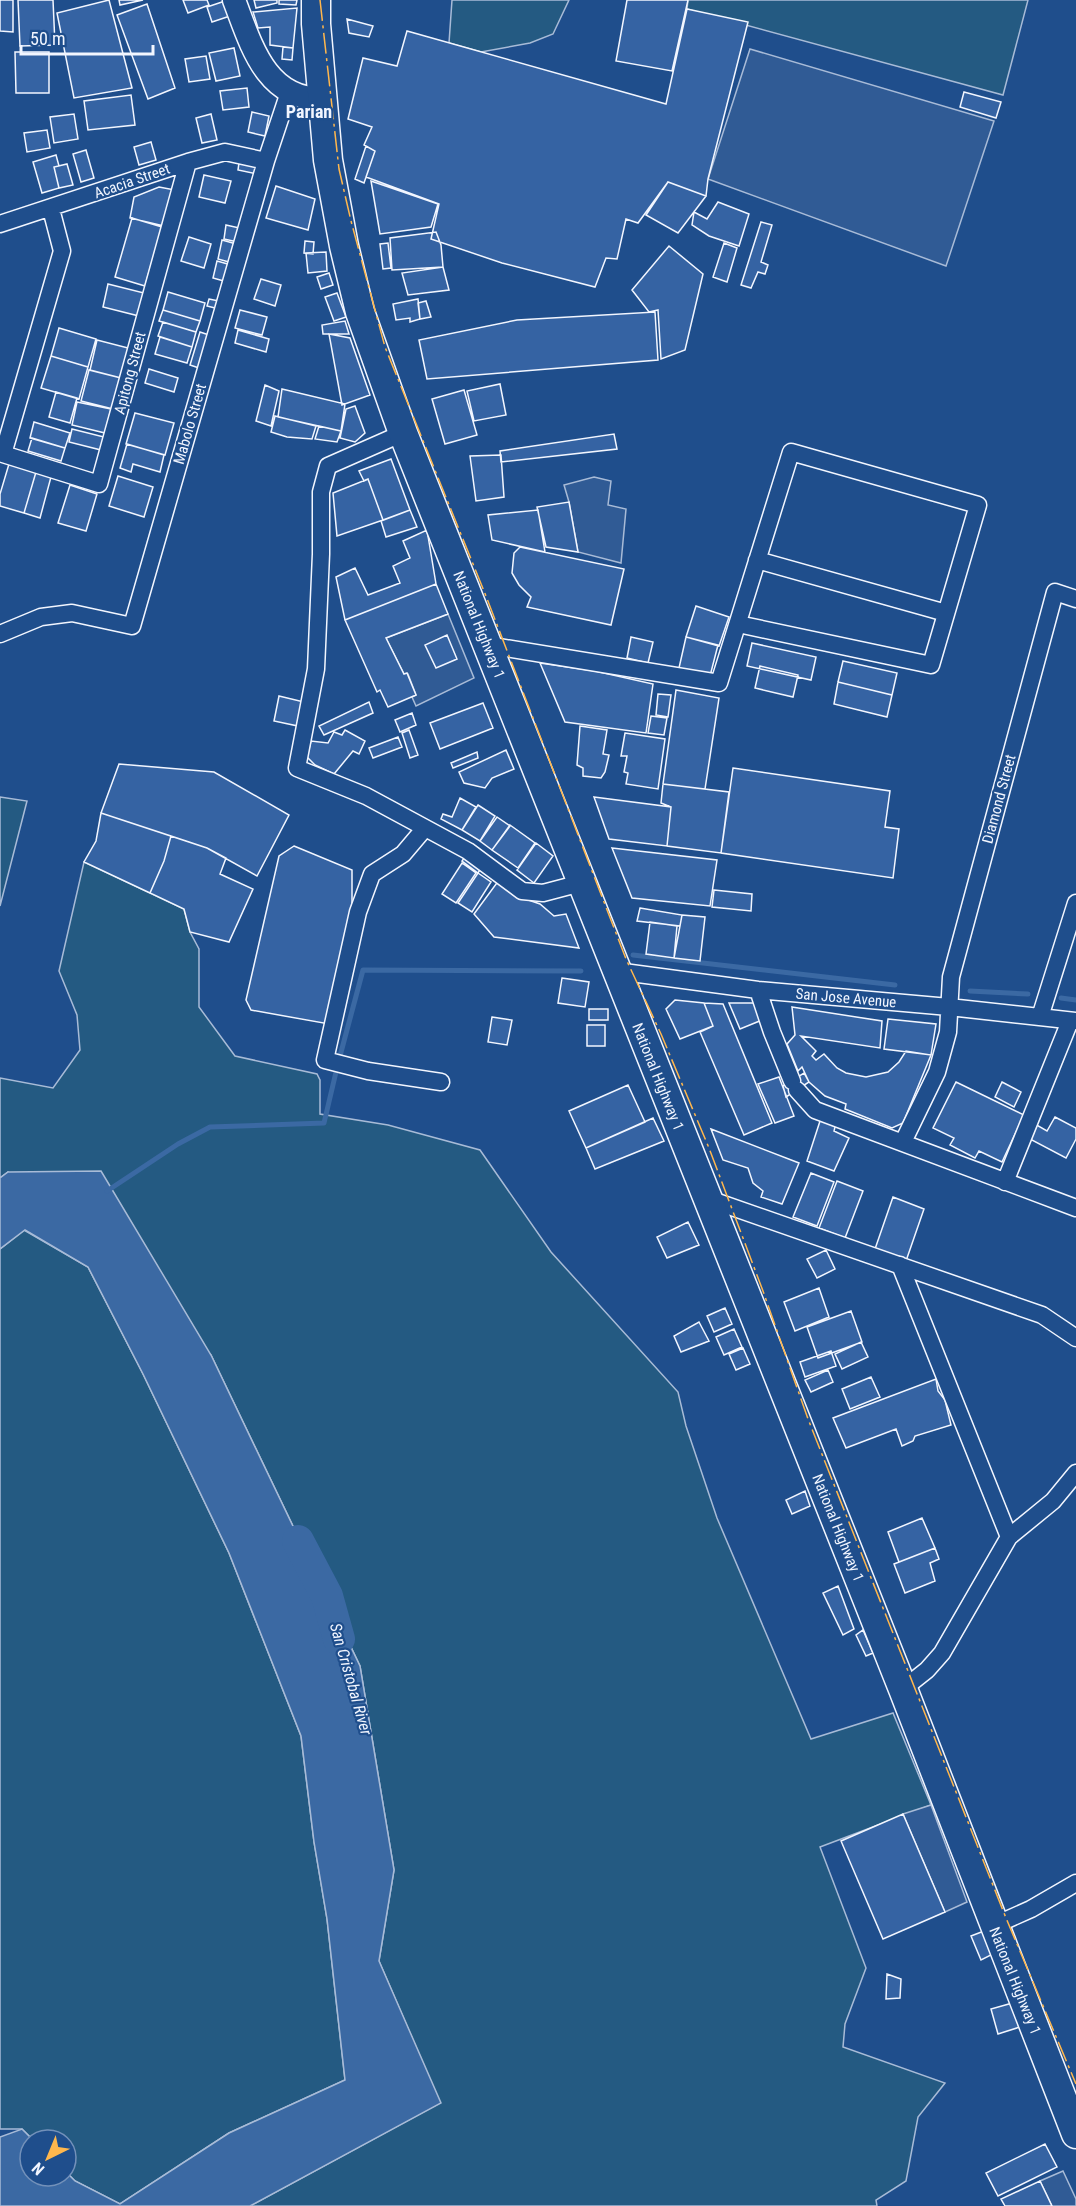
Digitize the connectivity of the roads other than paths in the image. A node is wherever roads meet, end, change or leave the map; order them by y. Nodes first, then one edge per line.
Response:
1 (234, 0) edge
2 (316, 0) edge
3 (289, 92) junction
4 (322, 99) junction
5 (266, 161) junction
6 (188, 162) junction
7 (51, 208) junction
8 (0, 224) edge
9 (403, 433) junction
10 (2, 453) edge
11 (758, 560) junction
12 (1076, 599) edge
13 (946, 613) junction
14 (738, 624) junction
15 (0, 634) edge
16 (487, 645) junction
17 (425, 828) junction
18 (581, 883) junction
19 (1076, 903) edge
20 (616, 971) junction
21 (758, 990) junction
22 (949, 1007) junction
23 (1040, 1017) junction
24 (1073, 1021) edge
25 (441, 1082) dead end
26 (903, 1142) junction
27 (1005, 1182) junction
28 (706, 1198) junction
29 (1076, 1208) edge
30 (900, 1265) junction
31 (1076, 1338) edge
32 (1076, 1473) edge
33 (1009, 1537) junction
34 (903, 1689) junction
35 (1076, 1883) edge
36 (993, 1926) junction
37 (1076, 2132) edge

1 - 3 main road
2 - 4 highway, National Highway 1
3 - 4 main road
3 - 5 street, Mabolo Street
4 - 9 highway, National Highway 1
5 - 6 street, Acacia Street
5 - 15 street, Mabolo Street
6 - 7 street, Acacia Street
6 - 10 street, Apitong Street
7 - 8 street, Acacia Street
7 - 10 street
9 - 16 highway, National Highway 1
9 - 17 street
11 - 13 street
11 - 13 street
11 - 14 street
12 - 22 street, Diamond Street
13 - 14 street
14 - 16 street
16 - 18 highway, National Highway 1
17 - 18 street
17 - 25 street
18 - 20 highway, National Highway 1
19 - 23 street
20 - 21 street, San Jose Avenue
20 - 28 highway, National Highway 1
21 - 22 street, San Jose Avenue
21 - 26 street
22 - 23 street, San Jose Avenue
22 - 26 street, Diamond Street
23 - 24 street, San Jose Avenue
24 - 27 street
26 - 27 street
27 - 29 street
28 - 30 street
28 - 34 highway, National Highway 1
30 - 31 street
30 - 33 street
32 - 33 street
33 - 34 street
34 - 36 highway, National Highway 1
35 - 36 street
36 - 37 highway, National Highway 1

